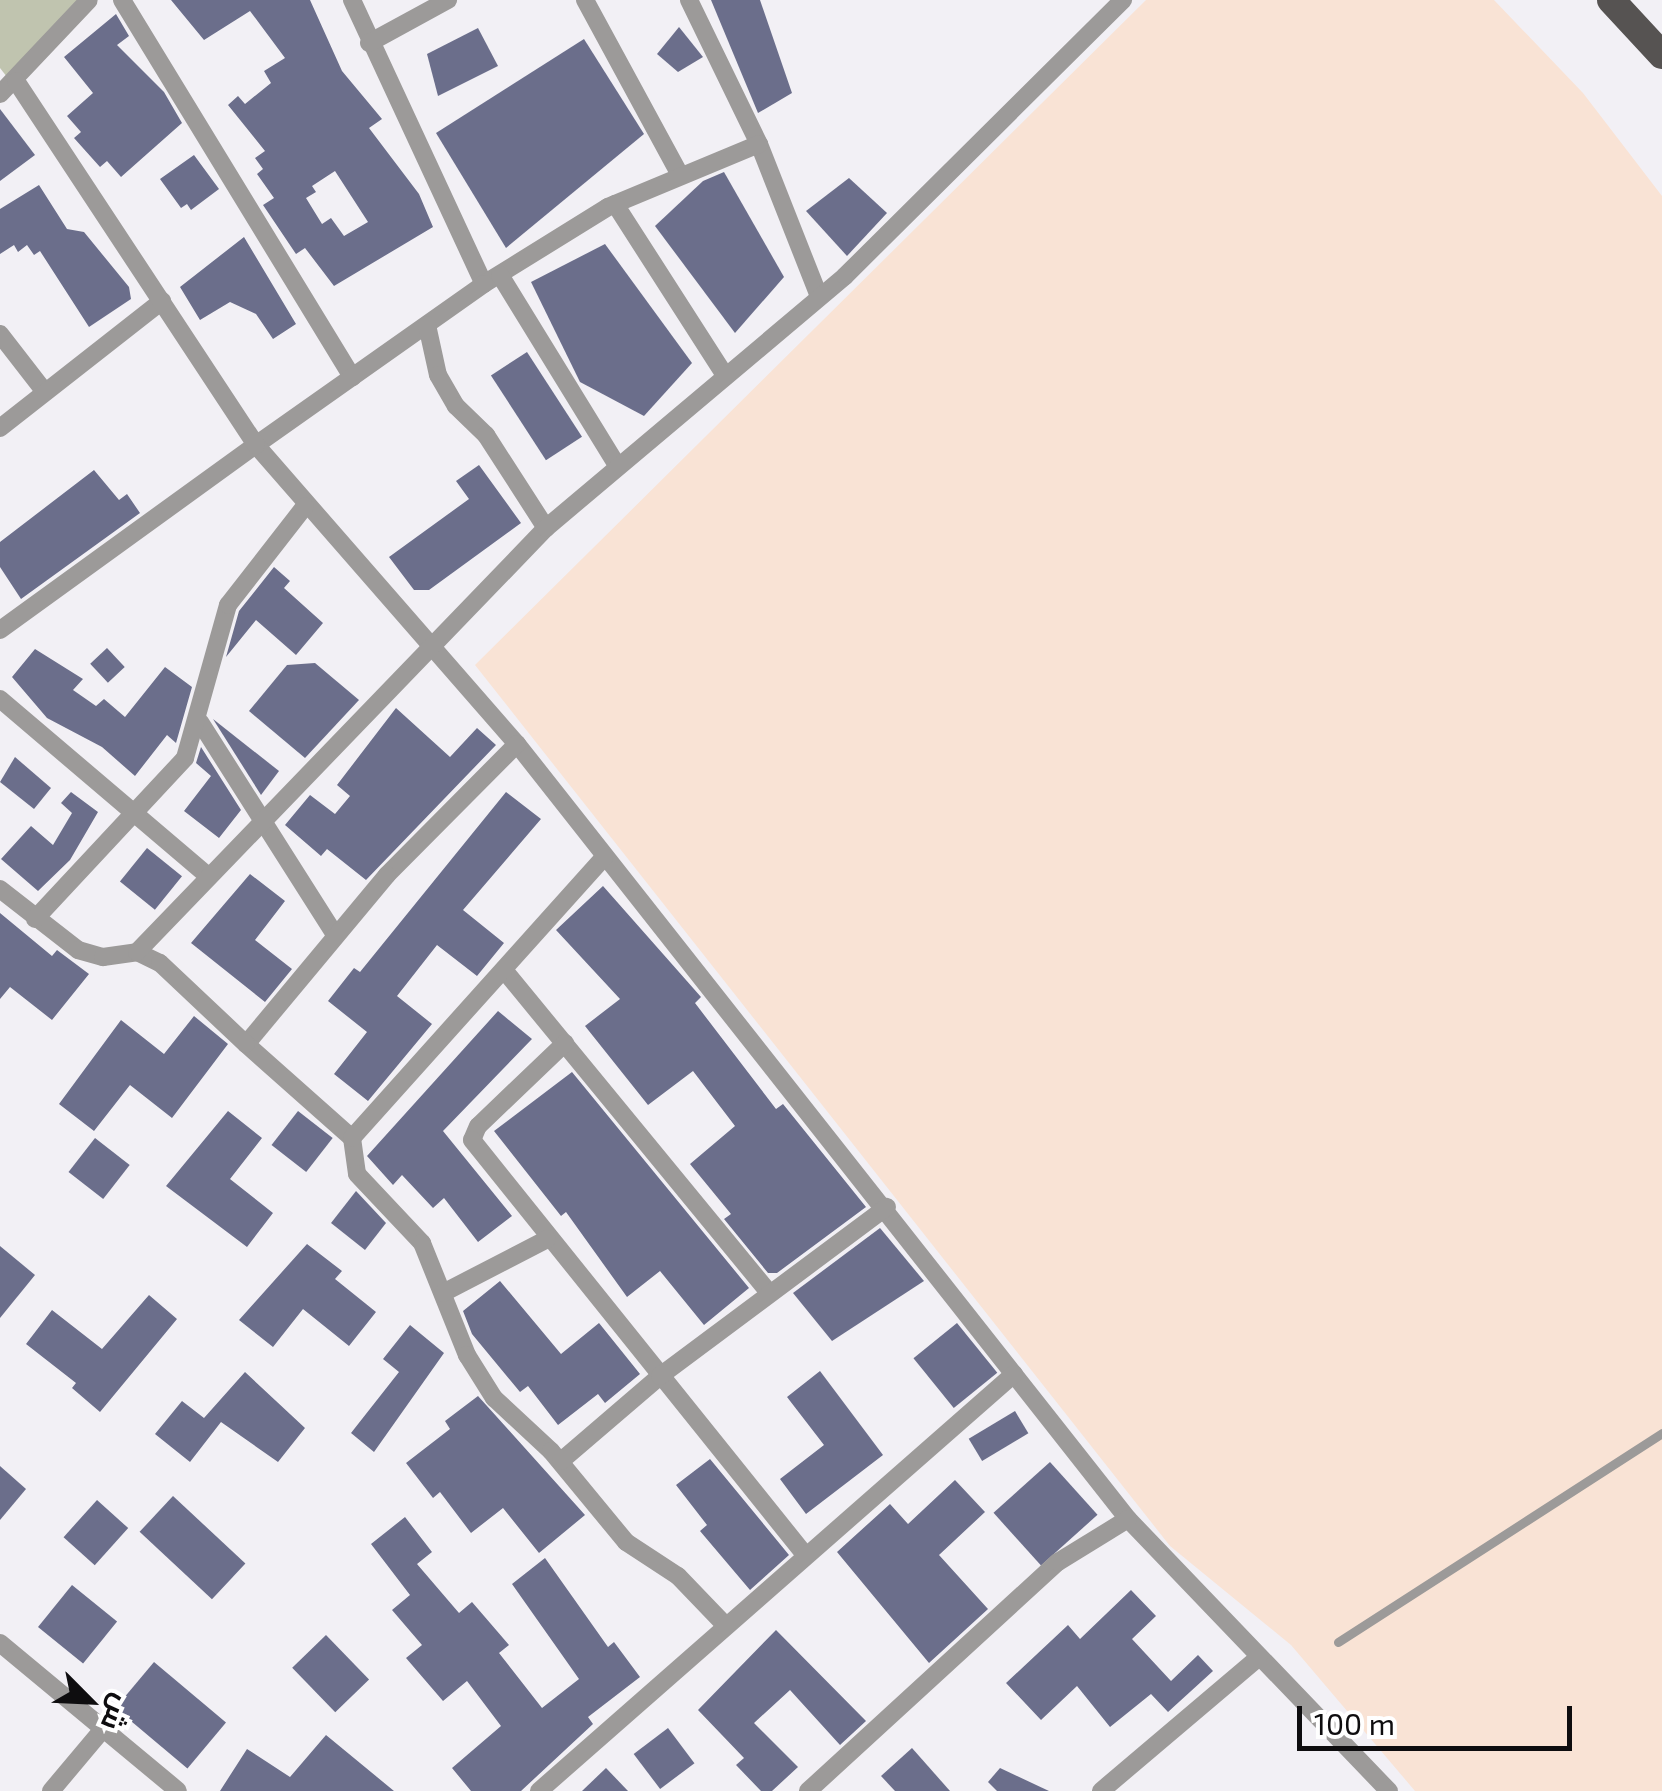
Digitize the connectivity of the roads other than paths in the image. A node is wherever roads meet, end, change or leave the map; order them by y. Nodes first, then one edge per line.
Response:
1 (89, 0) edge
2 (122, 0) edge
3 (352, 0) edge
4 (448, 0) edge
5 (585, 0) edge
6 (689, 0) edge
7 (1123, 0) edge
8 (1611, 0) edge
9 (370, 43) junction
10 (1662, 54) edge
11 (16, 81) junction
12 (0, 94) edge
13 (759, 144) junction
14 (680, 175) junction
15 (615, 204) junction
16 (492, 279) junction
17 (819, 296) junction
18 (162, 301) junction
19 (427, 325) junction
20 (0, 334) edge
21 (723, 372) junction
22 (352, 377) junction
23 (45, 392) junction
24 (0, 428) edge
25 (256, 445) junction
26 (618, 465) junction
27 (305, 506) junction
28 (546, 528) junction
29 (0, 630) edge
30 (430, 644) junction
31 (0, 700) edge
32 (200, 722) junction
33 (516, 744) junction
34 (133, 813) junction
35 (264, 818) junction
36 (604, 857) junction
37 (208, 876) junction
38 (0, 889) edge
39 (36, 920) junction
40 (335, 934) junction
41 (137, 952) junction
42 (504, 970) junction
43 (566, 1043) junction
44 (246, 1044) junction
45 (352, 1138) junction
46 (887, 1207) junction
47 (547, 1239) junction
48 (443, 1292) junction
49 (769, 1293) junction
50 (1014, 1374) junction
51 (660, 1376) junction
52 (1662, 1433) edge
53 (561, 1461) junction
54 (1128, 1518) junction
55 (806, 1556) junction
56 (725, 1625) junction
57 (1338, 1642) dead end
58 (0, 1643) edge
59 (1258, 1658) junction
60 (103, 1728) junction
61 (51, 1791) edge
62 (178, 1791) edge
63 (539, 1791) edge
64 (808, 1791) edge
65 (1101, 1791) edge
66 (1389, 1791) edge

1 - 11 street
2 - 22 street
3 - 9 street
4 - 9 street
5 - 14 street
6 - 13 street
7 - 17 street
8 - 10 main road
9 - 16 street
11 - 12 street
11 - 18 street
13 - 14 street
13 - 17 street
14 - 15 street
15 - 16 street
15 - 21 street
16 - 19 street
16 - 26 street
17 - 21 street
18 - 23 street
18 - 25 street
19 - 22 street
19 - 28 street
20 - 23 street
21 - 26 street
22 - 25 street
23 - 24 street
25 - 27 street
25 - 29 street
26 - 28 street
27 - 30 street
27 - 32 street
28 - 30 street
30 - 33 street
30 - 35 street
31 - 34 street
32 - 34 street
32 - 35 street
33 - 36 street
33 - 40 street
34 - 37 street
34 - 39 street
35 - 37 street
35 - 40 street
36 - 42 street
36 - 46 street
37 - 41 street
38 - 39 street
39 - 41 street
40 - 44 street
41 - 44 street
42 - 43 street
42 - 45 street
43 - 47 street
43 - 49 street
44 - 45 street
45 - 48 street
46 - 49 street
46 - 50 street
47 - 48 street
47 - 51 street
48 - 53 street
49 - 51 street
50 - 54 street
50 - 55 street
51 - 53 street
51 - 55 street
52 - 57 lane
53 - 56 street
54 - 59 street
54 - 64 street
55 - 56 street
56 - 63 street
58 - 60 street
59 - 65 street
59 - 66 street
60 - 61 street
60 - 62 street

